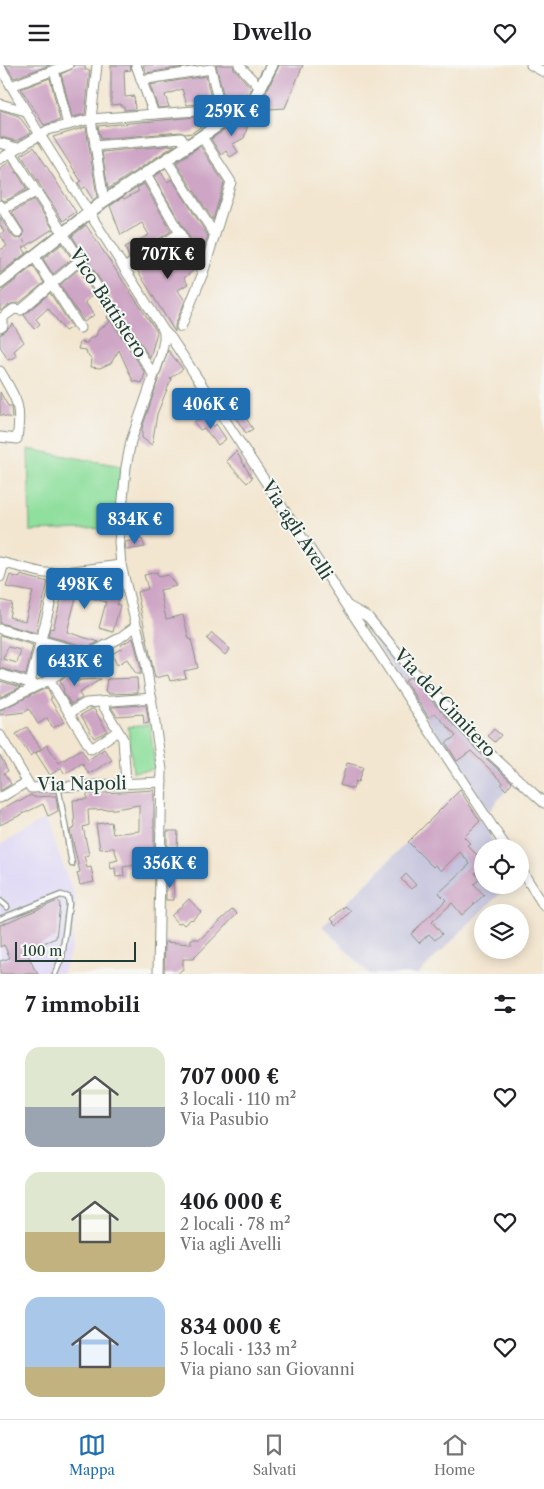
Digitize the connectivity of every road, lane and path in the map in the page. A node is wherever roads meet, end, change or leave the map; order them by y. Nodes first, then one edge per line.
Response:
1 (68, 65) edge
2 (97, 65) edge
3 (136, 65) edge
4 (239, 65) edge
5 (272, 65) edge
6 (531, 65) edge
7 (54, 70) junction
8 (2, 71) edge
9 (544, 72) edge
10 (141, 80) junction
11 (11, 86) junction
12 (260, 89) junction
13 (0, 104) edge
14 (246, 107) junction
15 (220, 109) junction
16 (26, 111) junction
17 (154, 114) junction
18 (91, 119) junction
19 (68, 125) junction
20 (40, 135) junction
21 (202, 137) junction
22 (0, 143) edge
23 (94, 146) junction
24 (186, 146) junction
25 (14, 150) junction
26 (0, 159) edge
27 (166, 159) junction
28 (145, 173) junction
29 (36, 192) junction
30 (104, 201) junction
31 (1, 207) edge
32 (89, 212) junction
33 (18, 233) joint
34 (62, 233) junction
35 (180, 233) junction
36 (215, 235) junction
37 (34, 256) junction
38 (80, 260) junction
39 (124, 268) junction
40 (203, 273) junction
41 (0, 283) edge
42 (52, 285) junction
43 (181, 327) dead end
44 (0, 328) edge
45 (80, 328) dead end
46 (164, 331) junction
47 (0, 371) edge
48 (153, 374) junction
49 (0, 437) edge
50 (2, 562) edge
51 (121, 565) junction
52 (58, 573) junction
53 (0, 577) edge
54 (345, 604) junction
55 (136, 626) junction
56 (0, 629) edge
57 (41, 641) junction
58 (89, 654) junction
59 (0, 674) edge
60 (49, 680) junction
61 (34, 684) junction
62 (152, 698) junction
63 (101, 702) junction
64 (0, 704) edge
65 (69, 713) junction
66 (118, 731) junction
67 (0, 735) edge
68 (27, 782) junction
69 (162, 782) junction
70 (126, 783) junction
71 (58, 787) junction
72 (0, 798) edge
73 (544, 803) edge
74 (501, 839) edge
75 (72, 863) dead end
76 (529, 883) edge
77 (0, 901) edge
78 (544, 906) edge
79 (7, 907) dead end
80 (0, 919) edge
81 (54, 974) edge
82 (158, 974) edge

1 - 7 street
2 - 18 street
3 - 10 street
4 - 12 street
5 - 12 street
6 - 9 street
7 - 11 street
7 - 19 street
8 - 11 street, Via agli Avelli
10 - 15 street
10 - 17 street
11 - 16 street, Via agli Avelli
12 - 14 street
13 - 16 street
14 - 15 street
14 - 21 street
15 - 17 street
16 - 20 street, Via agli Avelli
17 - 18 street
18 - 19 street
18 - 23 street
19 - 20 street
20 - 25 street
20 - 32 street, Via agli Avelli
21 - 24 street
21 - 36 street
22 - 25 street
23 - 24 street
23 - 30 street
24 - 27 street
25 - 26 street
25 - 29 street, Vico Battistero
27 - 28 street
27 - 36 street
28 - 30 street
28 - 35 street
29 - 31 street
29 - 34 street, Vico Battistero
30 - 32 street
31 - 33 street
32 - 34 street
32 - 39 street, Via agli Avelli
33 - 37 path
34 - 37 street
34 - 38 street, Vico Battistero
35 - 39 street
35 - 40 street
36 - 40 street
37 - 41 street
37 - 42 street
38 - 42 street
38 - 48 street, Vico Battistero
39 - 46 street, Via agli Avelli
40 - 43 street
42 - 44 street
42 - 45 street
46 - 48 street
46 - 54 street, Via agli Avelli
47 - 49 street
48 - 51 street
50 - 52 street
50 - 53 street
51 - 52 street
51 - 55 street
52 - 57 street
54 - 73 street, Via del Cimitero
54 - 74 street, Via agli Avelli
55 - 58 street
55 - 62 street
56 - 57 street
57 - 58 street
57 - 61 street
58 - 60 street
59 - 61 street
60 - 61 street
60 - 65 street
61 - 64 street
62 - 63 street
62 - 69 street
63 - 65 street
63 - 66 street
65 - 66 street
66 - 70 street
67 - 68 street, Via Napoli
68 - 71 street, Via Napoli
68 - 72 street
69 - 70 street, Via Napoli
69 - 82 street
70 - 71 street, Via Napoli
71 - 75 lane
76 - 78 street
77 - 79 lane
80 - 81 lane

